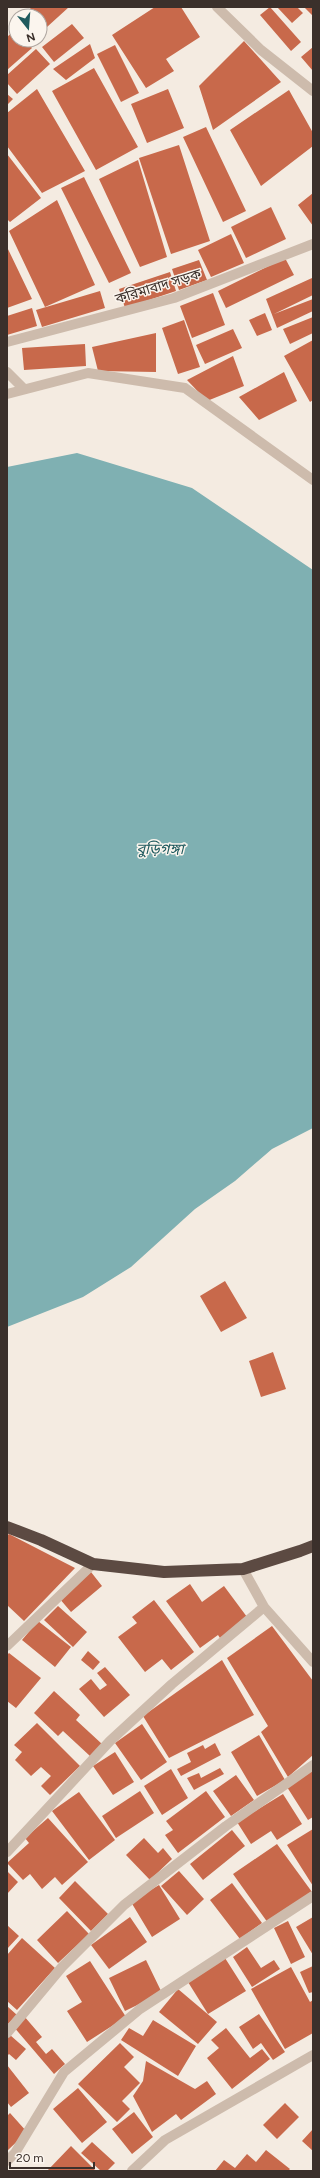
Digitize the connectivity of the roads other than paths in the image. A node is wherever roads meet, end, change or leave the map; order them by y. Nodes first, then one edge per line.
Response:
1 (217, 7) edge
2 (313, 91) edge
3 (313, 244) edge
4 (7, 342) edge
5 (7, 372) edge
6 (24, 389) junction
7 (7, 394) edge
8 (313, 480) edge
9 (7, 1527) edge
10 (313, 1546) edge
11 (92, 1564) junction
12 (244, 1569) junction
13 (264, 1607) junction
14 (7, 1646) edge
15 (313, 1662) edge
16 (313, 1765) edge
17 (7, 1852) edge
18 (313, 1896) edge
19 (7, 2033) edge
20 (313, 2055) edge
21 (7, 2161) edge
22 (132, 2171) edge

1 - 2 street
3 - 4 street, করিমাবাদ সড়ক
5 - 6 street
6 - 7 street
6 - 8 street
9 - 11 highway
10 - 12 highway
11 - 12 highway
11 - 14 street
12 - 13 street
13 - 15 street
13 - 17 street
16 - 19 street
18 - 21 street
20 - 22 street

